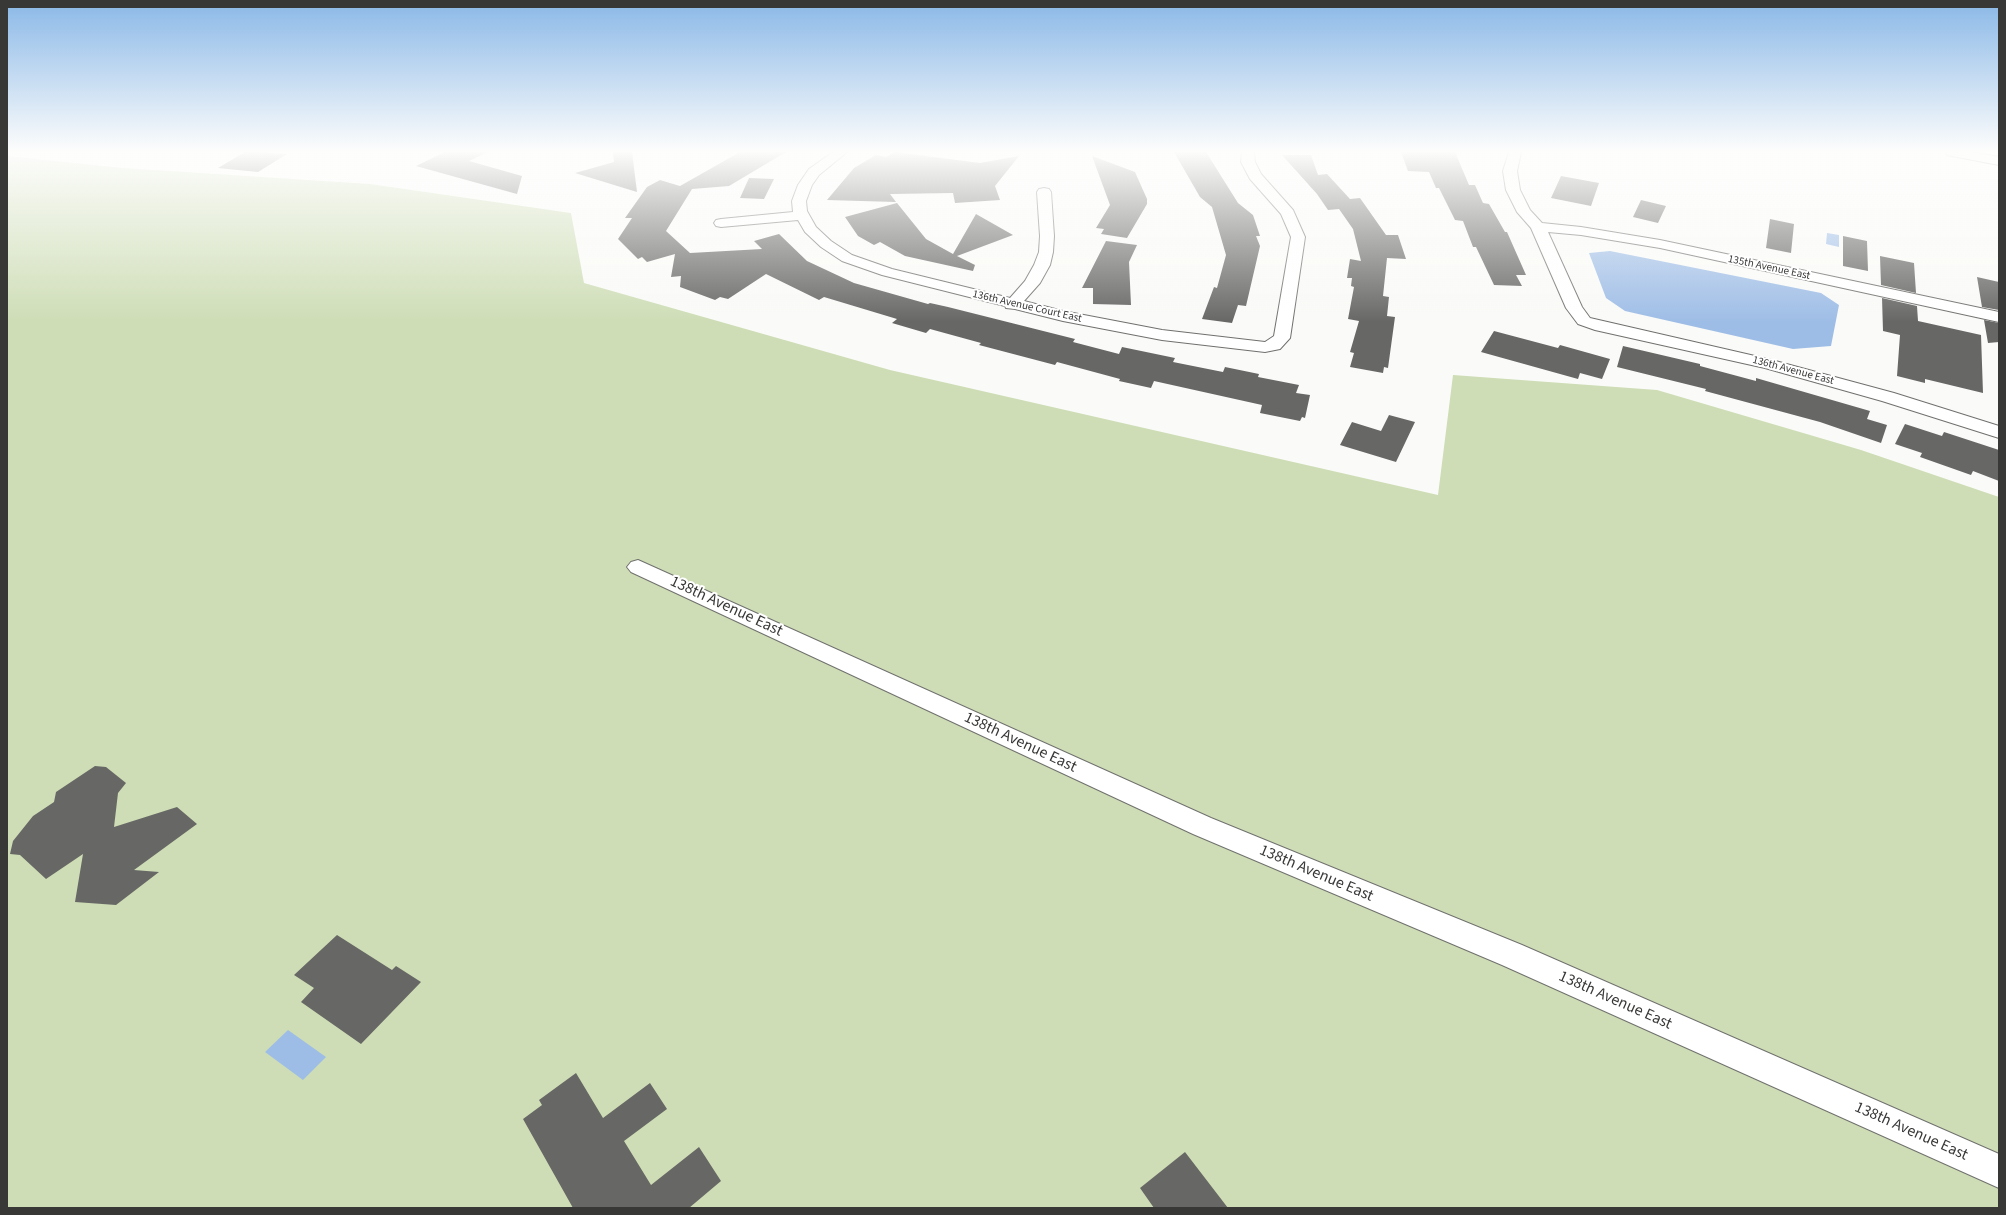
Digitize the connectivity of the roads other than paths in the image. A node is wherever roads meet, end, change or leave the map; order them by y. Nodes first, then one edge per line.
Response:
1 (801, 209) edge
2 (1045, 209) edge
3 (1284, 209) edge
4 (1522, 209) edge
5 (802, 215) junction
6 (721, 223) dead end
7 (1538, 227) junction
8 (1012, 305) junction
9 (1999, 317) edge
10 (1999, 432) edge
11 (638, 567) dead end
12 (1999, 1171) edge

1 - 5 street
2 - 8 street
3 - 8 street, 136th Avenue Court East
4 - 7 street
5 - 6 street
5 - 8 street, 136th Avenue Court East
7 - 9 street, 135th Avenue East
7 - 10 street, 136th Avenue East
11 - 12 street, 138th Avenue East

